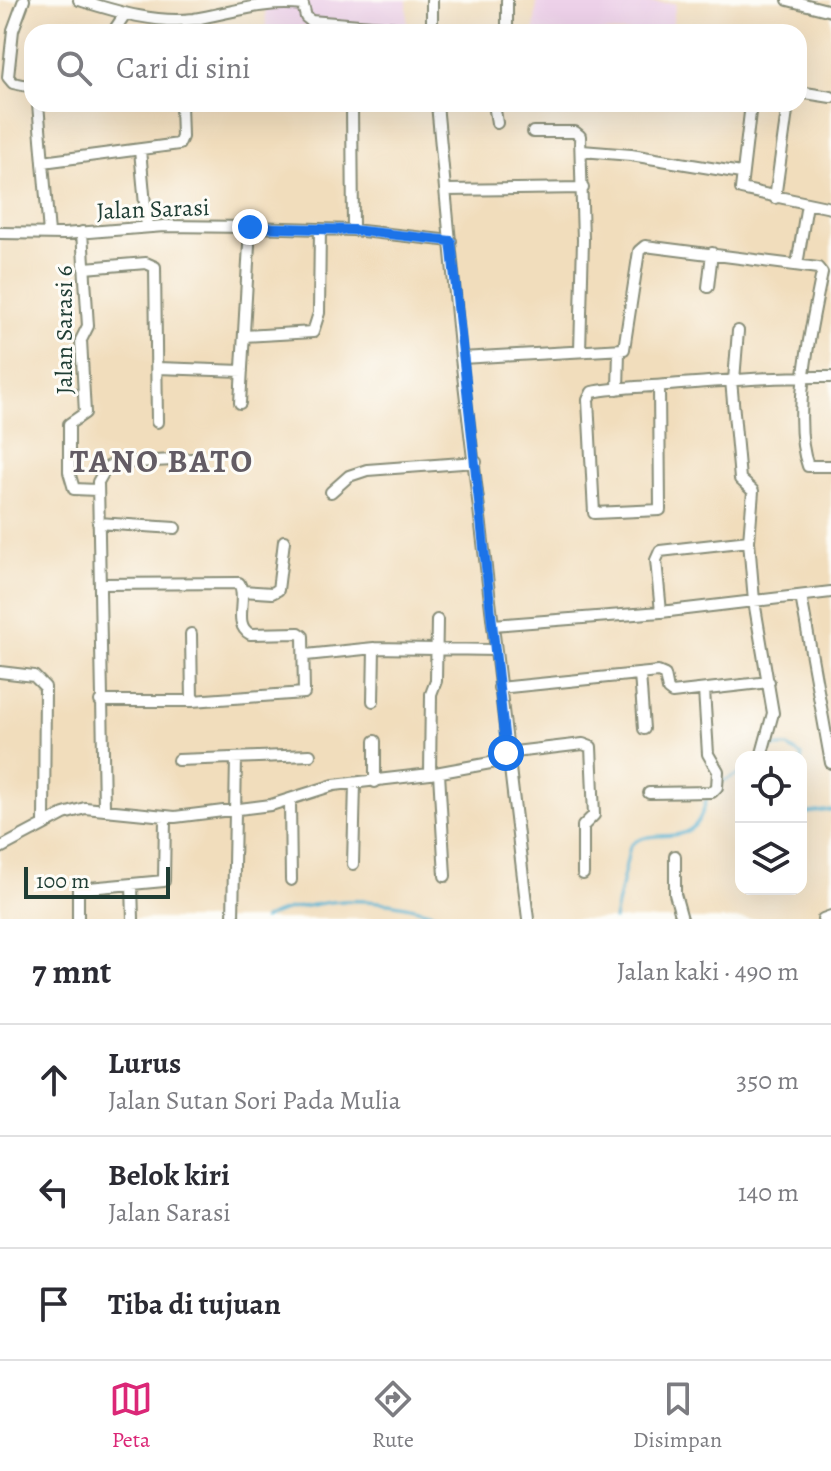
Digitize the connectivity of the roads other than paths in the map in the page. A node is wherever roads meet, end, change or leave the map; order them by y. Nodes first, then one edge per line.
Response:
1 (24, 0) edge
2 (79, 0) edge
3 (432, 0) edge
4 (507, 0) edge
5 (788, 0) edge
6 (831, 11) edge
7 (125, 14) junction
8 (118, 24) edge
9 (343, 24) edge
10 (432, 24) edge
11 (507, 24) edge
12 (5, 48) edge
13 (24, 85) edge
14 (807, 93) edge
15 (831, 97) edge
16 (39, 112) edge
17 (181, 112) edge
18 (352, 112) edge
19 (438, 112) edge
20 (495, 112) edge
21 (750, 112) edge
22 (787, 112) edge
23 (497, 123) dead end
24 (533, 132) dead end
25 (140, 150) junction
26 (582, 151) junction
27 (43, 162) junction
28 (741, 173) junction
29 (583, 188) junction
30 (446, 190) junction
31 (775, 198) junction
32 (807, 204) junction
33 (831, 208) edge
34 (147, 227) junction
35 (250, 227) junction
36 (320, 229) junction
37 (353, 230) junction
38 (82, 232) junction
39 (0, 233) edge
40 (49, 233) junction
41 (451, 241) junction
42 (712, 253) junction
43 (797, 265) junction
44 (85, 268) junction
45 (708, 287) dead end
46 (738, 331) dead end
47 (244, 336) junction
48 (580, 351) junction
49 (619, 351) junction
50 (461, 358) junction
51 (158, 368) junction
52 (242, 371) junction
53 (803, 376) junction
54 (831, 377) edge
55 (733, 380) junction
56 (659, 386) junction
57 (618, 389) junction
58 (240, 403) dead end
59 (157, 422) dead end
60 (192, 459) dead end
61 (476, 462) junction
62 (831, 466) edge
63 (97, 490) junction
64 (331, 492) dead end
65 (98, 523) junction
66 (175, 528) dead end
67 (284, 541) dead end
68 (749, 541) junction
69 (101, 584) junction
70 (242, 591) junction
71 (831, 592) edge
72 (801, 596) junction
73 (754, 601) junction
74 (661, 612) junction
75 (437, 620) dead end
76 (493, 625) junction
77 (191, 634) dead end
78 (374, 648) junction
79 (437, 648) junction
80 (496, 650) junction
81 (306, 655) junction
82 (0, 672) edge
83 (640, 674) junction
84 (769, 682) junction
85 (499, 688) junction
86 (704, 690) junction
87 (100, 701) junction
88 (192, 701) junction
89 (373, 701) dead end
90 (644, 729) dead end
91 (375, 741) dead end
92 (763, 751) edge
93 (310, 755) dead end
94 (506, 756) junction
95 (236, 759) junction
96 (178, 760) dead end
97 (831, 763) edge
98 (434, 774) junction
99 (375, 782) junction
100 (355, 783) junction
101 (649, 793) dead end
102 (290, 801) junction
103 (104, 807) junction
104 (237, 810) junction
105 (165, 818) junction
106 (44, 824) junction
107 (0, 848) edge
108 (675, 856) dead end
109 (353, 864) dead end
110 (583, 874) dead end
111 (445, 876) dead end
112 (291, 880) dead end
113 (132, 885) junction
114 (831, 916) edge
115 (233, 918) edge
116 (78, 919) edge
117 (133, 919) edge
118 (528, 919) edge
119 (682, 919) edge
120 (823, 919) edge

1 - 12 street
2 - 7 street
3 - 10 street
4 - 11 street
5 - 6 street
7 - 8 street
7 - 9 street
12 - 13 street
14 - 15 street
16 - 27 street
17 - 25 street
18 - 37 street
19 - 30 street
20 - 23 street
21 - 28 street
22 - 31 street
24 - 26 street
25 - 27 street
25 - 34 street
26 - 28 street
26 - 29 street
27 - 40 street
28 - 31 street
29 - 30 street
29 - 48 street
30 - 41 street
31 - 32 street
32 - 33 street
32 - 43 street
34 - 35 street, Jalan Sarasi
34 - 38 street, Jalan Sarasi
35 - 36 street, Jalan Sarasi
35 - 47 street
36 - 37 street, Jalan Sarasi
36 - 47 street
37 - 41 street, Jalan Sarasi
38 - 40 street, Jalan Sarasi
38 - 44 street, Jalan Sarasi 6
39 - 40 street, Jalan Sarasi
41 - 50 street
42 - 43 street
42 - 45 street
42 - 49 street
43 - 53 street
44 - 51 street
44 - 63 street, Jalan Sarasi 6
46 - 55 street
47 - 52 street
48 - 49 street
48 - 50 street
49 - 57 street
50 - 61 street
51 - 52 street
51 - 59 street
52 - 58 street
53 - 54 street
53 - 55 street
53 - 62 street
55 - 56 street
55 - 68 street
56 - 57 street
56 - 57 street
60 - 63 street
61 - 64 street
61 - 76 street
63 - 65 street
65 - 66 street
65 - 69 street
67 - 70 street
68 - 73 street
68 - 74 street
69 - 70 street
69 - 87 street
70 - 81 street
71 - 72 street
72 - 73 street
72 - 97 street
73 - 74 street
73 - 84 street
74 - 76 street
75 - 79 street
76 - 80 street
77 - 88 street
78 - 79 street
78 - 81 street
78 - 89 street
79 - 80 street
79 - 98 street
80 - 85 street
81 - 88 street
82 - 106 street
83 - 85 street
83 - 86 street
83 - 90 street
84 - 86 street
84 - 92 street
85 - 94 street
86 - 101 street
87 - 88 street
87 - 103 street
91 - 99 street
93 - 95 street
94 - 98 street
94 - 110 street
94 - 118 street
95 - 96 street
95 - 104 street
98 - 99 street
98 - 111 street
99 - 100 street
100 - 102 street
100 - 109 street
102 - 104 street
102 - 112 street
103 - 105 street
103 - 106 street
104 - 105 street
104 - 115 street
105 - 113 street
106 - 107 street
108 - 119 street
113 - 116 street
113 - 117 street
114 - 120 street

